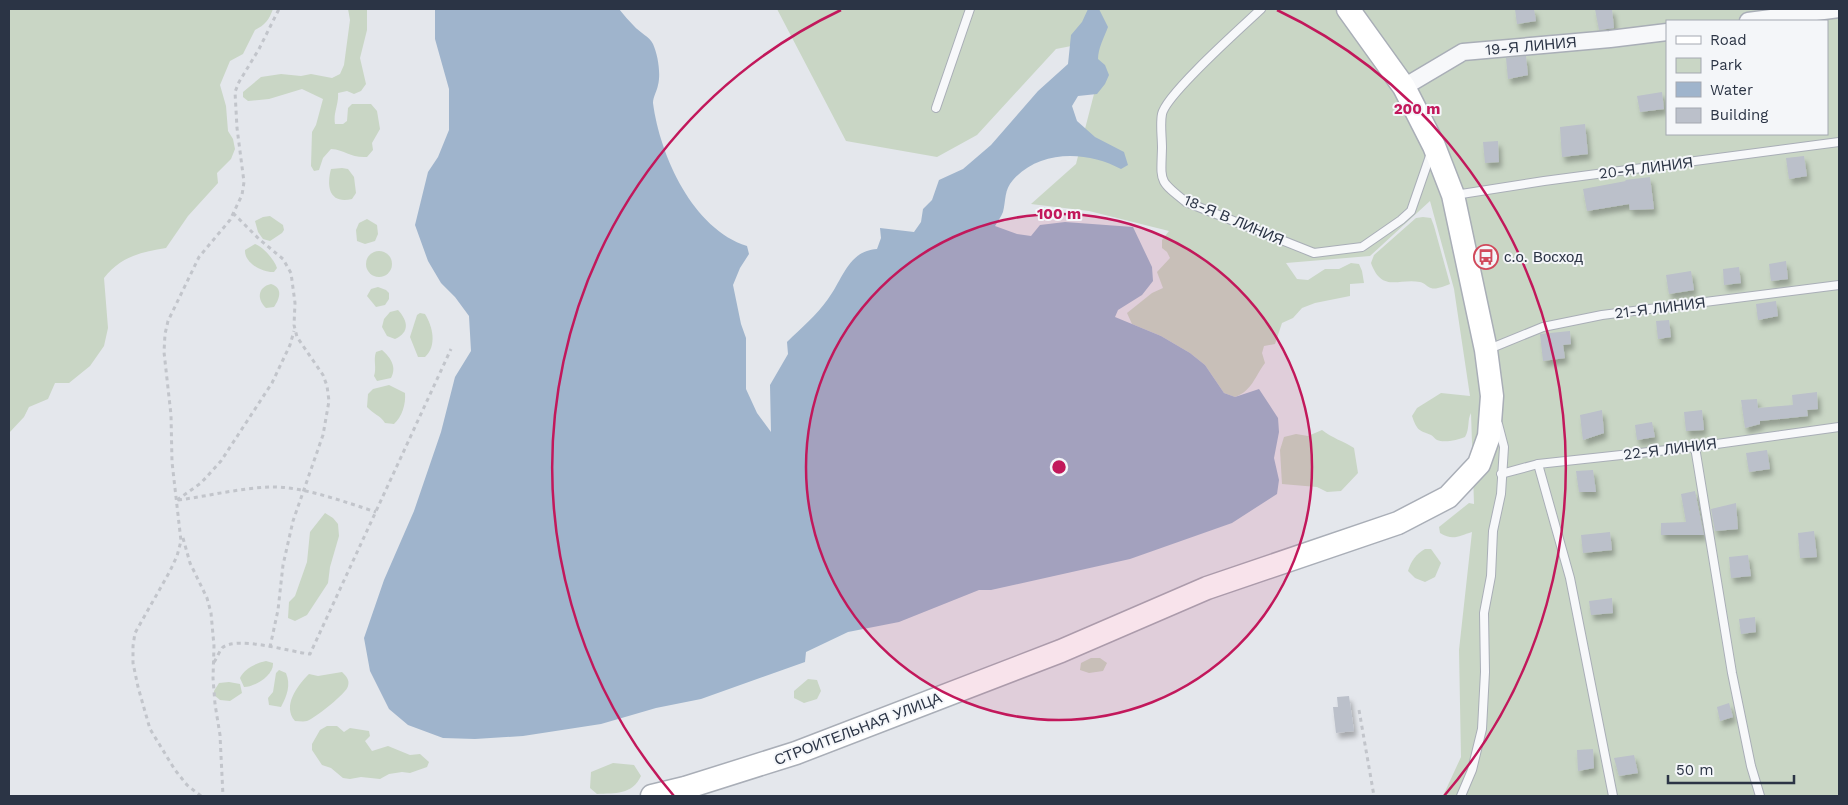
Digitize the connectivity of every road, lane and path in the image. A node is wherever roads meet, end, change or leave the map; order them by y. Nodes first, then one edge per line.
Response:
1 (279, 9) edge
2 (970, 9) edge
3 (1261, 9) edge
4 (1348, 9) edge
5 (1839, 9) edge
6 (1756, 20) edge
7 (1666, 32) edge
8 (1404, 87) junction
9 (936, 108) dead end
10 (1839, 142) edge
11 (1434, 146) junction
12 (1453, 196) junction
13 (233, 213) junction
14 (1839, 285) edge
15 (295, 329) junction
16 (451, 349) dead end
17 (1486, 350) junction
18 (1492, 396) junction
19 (1839, 427) edge
20 (1695, 447) junction
21 (1538, 464) junction
22 (1501, 474) junction
23 (303, 491) junction
24 (177, 501) junction
25 (376, 512) junction
26 (181, 530) junction
27 (270, 647) junction
28 (214, 662) junction
29 (1358, 710) dead end
30 (201, 796) edge
31 (223, 796) edge
32 (652, 796) edge
33 (1374, 796) edge
34 (1461, 796) edge
35 (1612, 796) edge
36 (1760, 796) edge

1 - 13 path
2 - 9 lane
3 - 11 lane, 18-Я В ЛИНИЯ
4 - 8 street, СТРОИТЕЛЬНАЯ УЛИЦА
5 - 6 street
7 - 8 street, 19-Я ЛИНИЯ
8 - 11 street, СТРОИТЕЛЬНАЯ УЛИЦА
10 - 12 lane, 20-Я ЛИНИЯ
11 - 12 street, СТРОИТЕЛЬНАЯ УЛИЦА
12 - 17 street, СТРОИТЕЛЬНАЯ УЛИЦА
13 - 15 path
13 - 24 path
14 - 17 lane, 21-Я ЛИНИЯ
15 - 23 path
15 - 24 path
16 - 25 path
17 - 18 street, СТРОИТЕЛЬНАЯ УЛИЦА
18 - 22 lane
18 - 32 street, СТРОИТЕЛЬНАЯ УЛИЦА
19 - 20 lane, 22-Я ЛИНИЯ
20 - 21 lane, 22-Я ЛИНИЯ
20 - 36 lane
21 - 22 lane, 22-Я ЛИНИЯ
21 - 35 lane
22 - 34 lane
23 - 24 path
23 - 25 path
23 - 27 path
24 - 26 path
25 - 27 path
26 - 28 path
26 - 30 path
27 - 28 path
28 - 31 path
29 - 33 path

